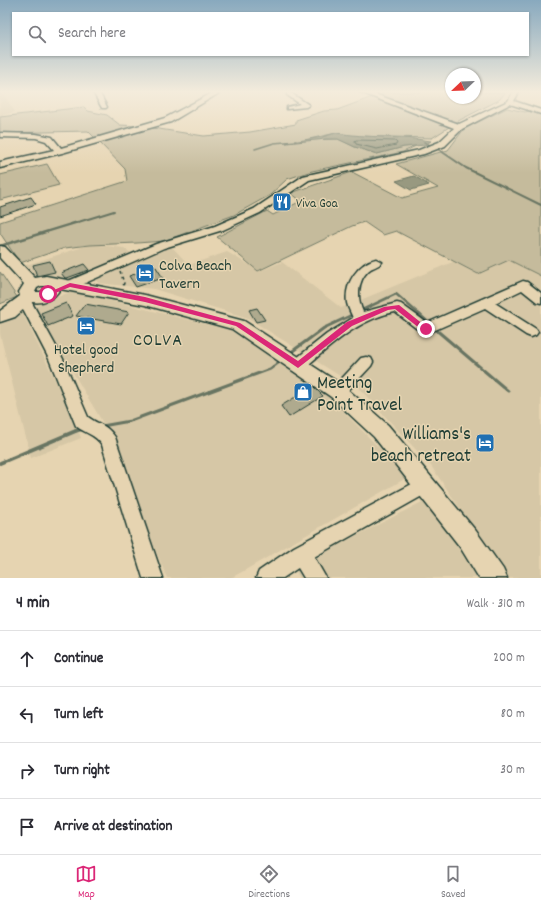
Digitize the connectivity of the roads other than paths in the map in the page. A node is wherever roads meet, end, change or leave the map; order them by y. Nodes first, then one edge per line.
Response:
1 (170, 119) edge
2 (437, 119) edge
3 (475, 119) edge
4 (459, 127) junction
5 (0, 136) edge
6 (59, 151) junction
7 (0, 165) edge
8 (0, 250) edge
9 (376, 262) dead end
10 (58, 287) junction
11 (29, 294) junction
12 (541, 299) edge
13 (486, 302) junction
14 (0, 317) edge
15 (360, 320) junction
16 (531, 332) dead end
17 (366, 362) dead end
18 (298, 365) junction
19 (338, 392) junction
20 (425, 485) junction
21 (300, 554) junction
22 (153, 578) edge
23 (266, 578) edge
24 (316, 578) edge
25 (494, 578) edge

1 - 6 street
2 - 4 street
3 - 4 street
4 - 10 street
5 - 6 street
6 - 7 street
8 - 11 main road
9 - 15 street
10 - 11 main road
10 - 18 main road
11 - 14 main road
11 - 22 street
12 - 13 street
13 - 15 street
13 - 16 street
15 - 18 street
17 - 19 street
18 - 19 main road
19 - 20 main road
20 - 21 street
20 - 25 main road
21 - 23 street
21 - 24 street

